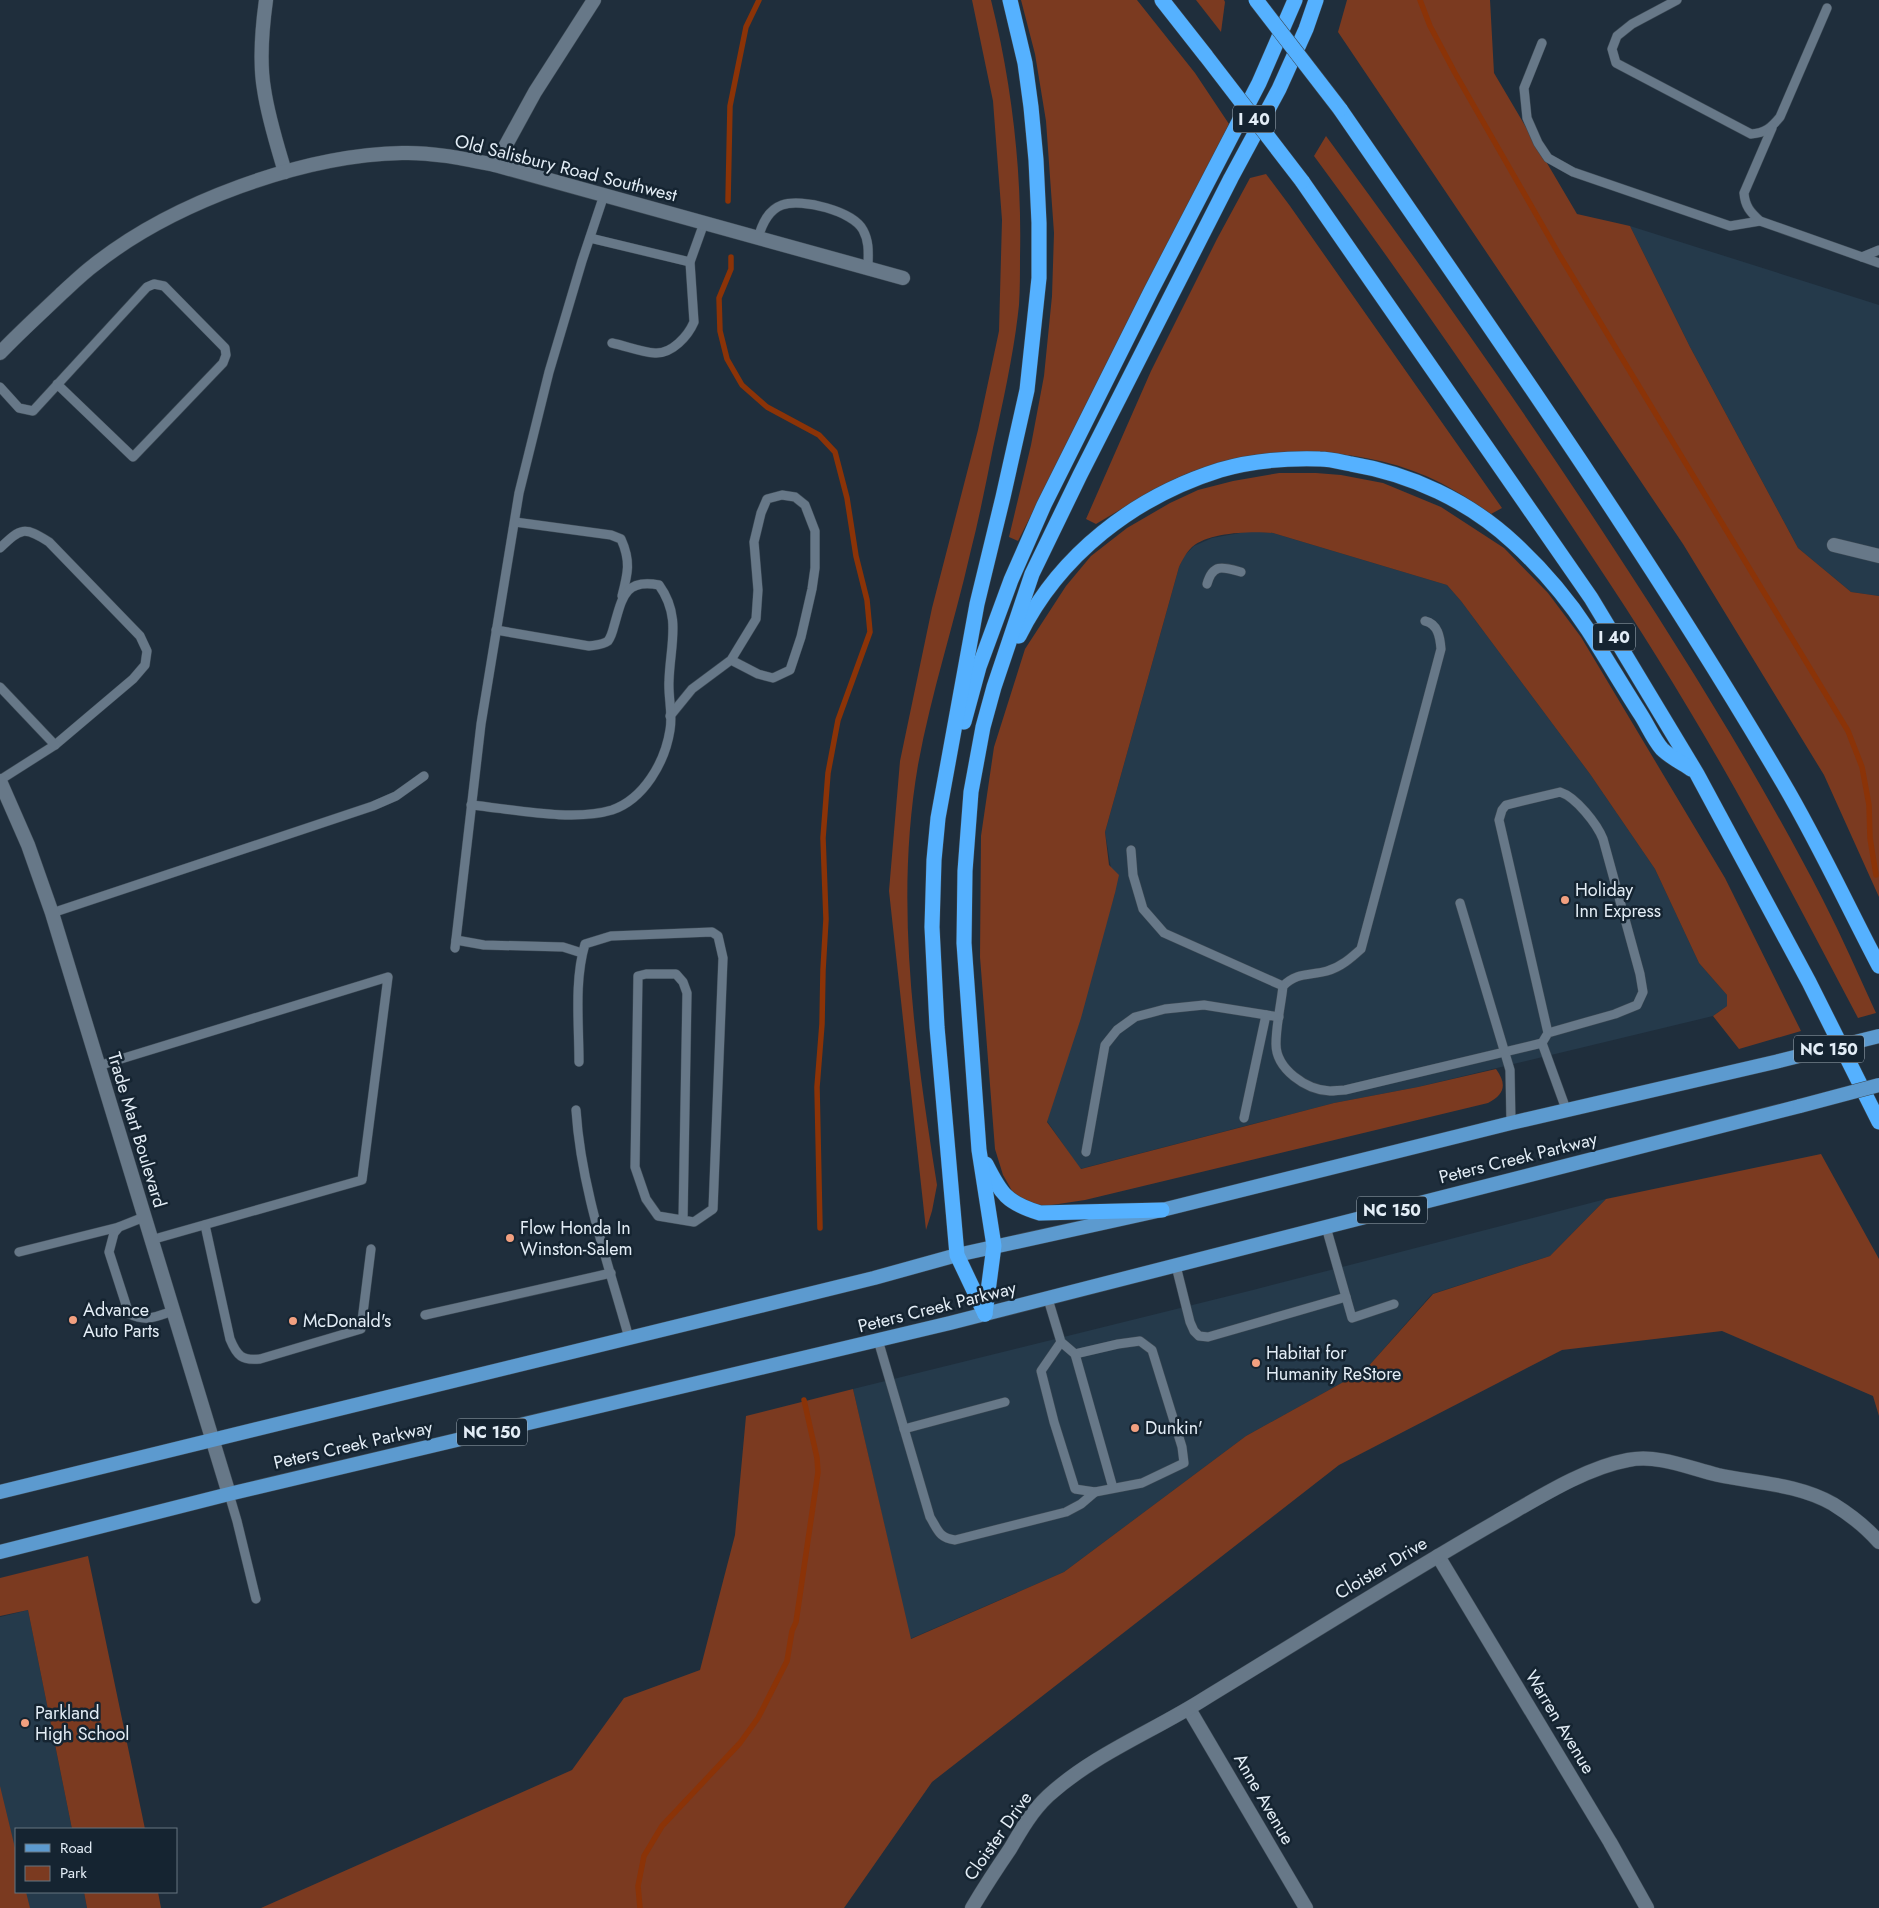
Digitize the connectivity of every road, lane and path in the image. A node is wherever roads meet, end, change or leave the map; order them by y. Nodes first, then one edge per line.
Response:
1 (266, 0) edge
2 (594, 0) edge
3 (1010, 0) edge
4 (1162, 0) edge
5 (1256, 0) edge
6 (1295, 0) edge
7 (1316, 0) edge
8 (1677, 0) edge
9 (1827, 8) dead end
10 (1542, 42) dead end
11 (1772, 128) junction
12 (495, 165) junction
13 (284, 172) junction
14 (604, 196) junction
15 (1760, 221) junction
16 (704, 223) junction
17 (590, 238) junction
18 (758, 238) junction
19 (1879, 250) edge
20 (1862, 257) junction
21 (690, 262) junction
22 (1879, 263) edge
23 (868, 268) junction
24 (902, 278) dead end
25 (612, 343) dead end
26 (0, 353) edge
27 (57, 384) junction
28 (0, 387) edge
29 (514, 522) junction
30 (1834, 545) dead end
31 (0, 548) edge
32 (1879, 556) edge
33 (1241, 572) dead end
34 (1207, 584) dead end
35 (622, 596) junction
36 (1425, 621) dead end
37 (496, 630) junction
38 (731, 660) junction
39 (0, 687) edge
40 (994, 687) junction
41 (670, 717) junction
42 (54, 745) junction
43 (1697, 774) junction
44 (424, 776) dead end
45 (0, 780) edge
46 (471, 805) junction
47 (938, 818) junction
48 (1132, 850) dead end
49 (1460, 903) dead end
50 (52, 913) junction
51 (582, 953) junction
52 (1879, 966) edge
53 (1283, 986) junction
54 (1266, 1015) junction
55 (1279, 1017) junction
56 (1548, 1033) junction
57 (1879, 1036) edge
58 (1542, 1043) junction
59 (1505, 1052) junction
60 (579, 1062) dead end
61 (98, 1066) junction
62 (1879, 1085) edge
63 (1566, 1109) junction
64 (576, 1110) dead end
65 (1244, 1118) dead end
66 (1879, 1122) edge
67 (1511, 1123) junction
68 (979, 1150) junction
69 (1086, 1152) dead end
70 (1162, 1210) junction
71 (144, 1217) junction
72 (683, 1220) junction
73 (205, 1225) junction
74 (1326, 1226) junction
75 (119, 1227) junction
76 (151, 1240) junction
77 (994, 1246) junction
78 (371, 1249) dead end
79 (19, 1252) dead end
80 (957, 1255) junction
81 (1176, 1266) junction
82 (611, 1273) junction
83 (1346, 1297) junction
84 (1048, 1299) junction
85 (1394, 1304) dead end
86 (173, 1311) junction
87 (985, 1314) junction
88 (425, 1315) dead end
89 (629, 1338) junction
90 (878, 1340) junction
91 (1061, 1342) junction
92 (1075, 1354) junction
93 (1005, 1402) dead end
94 (904, 1429) junction
95 (212, 1440) junction
96 (1113, 1488) junction
97 (0, 1492) edge
98 (1095, 1492) junction
99 (229, 1494) junction
100 (1879, 1542) edge
101 (0, 1552) edge
102 (1438, 1556) junction
103 (256, 1598) dead end
104 (1189, 1709) junction
105 (972, 1908) edge
106 (1306, 1908) edge
107 (1647, 1908) edge

1 - 13 street
2 - 12 street
3 - 47 highway
4 - 43 highway, I 40, bridge
5 - 52 highway, bridge
6 - 47 highway
7 - 40 highway
8 - 11 lane
9 - 11 lane
10 - 15 lane
11 - 15 lane
12 - 13 street, Old Salisbury Road Southwest
12 - 14 street, Old Salisbury Road Southwest
13 - 26 street, Old Salisbury Road Southwest
14 - 16 street, Old Salisbury Road Southwest
14 - 17 lane
15 - 20 lane
16 - 18 street, Old Salisbury Road Southwest
16 - 21 lane
17 - 21 lane
17 - 29 lane
18 - 23 street, Old Salisbury Road Southwest
18 - 23 lane
19 - 20 lane
20 - 22 lane
21 - 25 lane
23 - 24 street, Old Salisbury Road Southwest
27 - 27 lane
27 - 28 lane
29 - 35 lane
29 - 37 lane
30 - 32 street
31 - 42 lane
33 - 34 lane
35 - 37 lane
35 - 41 lane
36 - 53 lane
37 - 46 lane
38 - 38 lane
38 - 41 lane
39 - 42 lane
40 - 43 highway
40 - 68 highway
41 - 46 lane
42 - 45 lane
43 - 66 highway, I 40
44 - 50 lane
45 - 50 street, Trade Mart Boulevard
46 - 51 lane
47 - 80 highway
48 - 53 lane
49 - 59 lane
50 - 61 street, Trade Mart Boulevard
51 - 60 lane
51 - 72 lane
53 - 55 lane
54 - 55 lane
54 - 65 lane
54 - 69 lane
55 - 59 lane
56 - 56 lane
56 - 58 lane
57 - 63 main road, Peters Creek Parkway / NC 150, bridge
58 - 59 lane
58 - 63 lane
59 - 67 lane
61 - 71 street, Trade Mart Boulevard
61 - 73 lane
62 - 74 main road, Peters Creek Parkway / NC 150, bridge
63 - 67 main road, Peters Creek Parkway / NC 150
64 - 82 lane
67 - 70 main road, Peters Creek Parkway / NC 150
68 - 70 highway
68 - 77 highway
70 - 77 main road, Peters Creek Parkway / NC 150
71 - 75 lane
71 - 76 street, Trade Mart Boulevard
72 - 72 lane
73 - 76 lane
73 - 78 lane
74 - 81 main road, Peters Creek Parkway / NC 150
74 - 83 lane
75 - 79 lane
75 - 86 lane
76 - 86 street, Trade Mart Boulevard
77 - 80 main road, Peters Creek Parkway / NC 150
77 - 87 highway
80 - 87 highway
80 - 89 main road, Peters Creek Parkway / NC 150
81 - 83 lane
81 - 84 main road, Peters Creek Parkway / NC 150
82 - 88 lane
82 - 89 lane
83 - 85 lane
84 - 87 main road, Peters Creek Parkway / NC 150
84 - 91 lane
86 - 95 street, Trade Mart Boulevard
87 - 90 main road, Peters Creek Parkway / NC 150
89 - 95 main road, Peters Creek Parkway / NC 150
90 - 94 lane
90 - 99 main road, Peters Creek Parkway / NC 150
91 - 92 lane
91 - 98 lane
92 - 96 lane
92 - 96 lane
93 - 94 lane
94 - 98 lane
95 - 97 main road, Peters Creek Parkway / NC 150
95 - 99 street, Trade Mart Boulevard
96 - 98 lane
99 - 101 main road, Peters Creek Parkway / NC 150
99 - 103 lane
100 - 102 street, Cloister Drive
102 - 104 street, Cloister Drive
102 - 107 street, Warren Avenue
104 - 105 street, Cloister Drive
104 - 106 street, Anne Avenue

